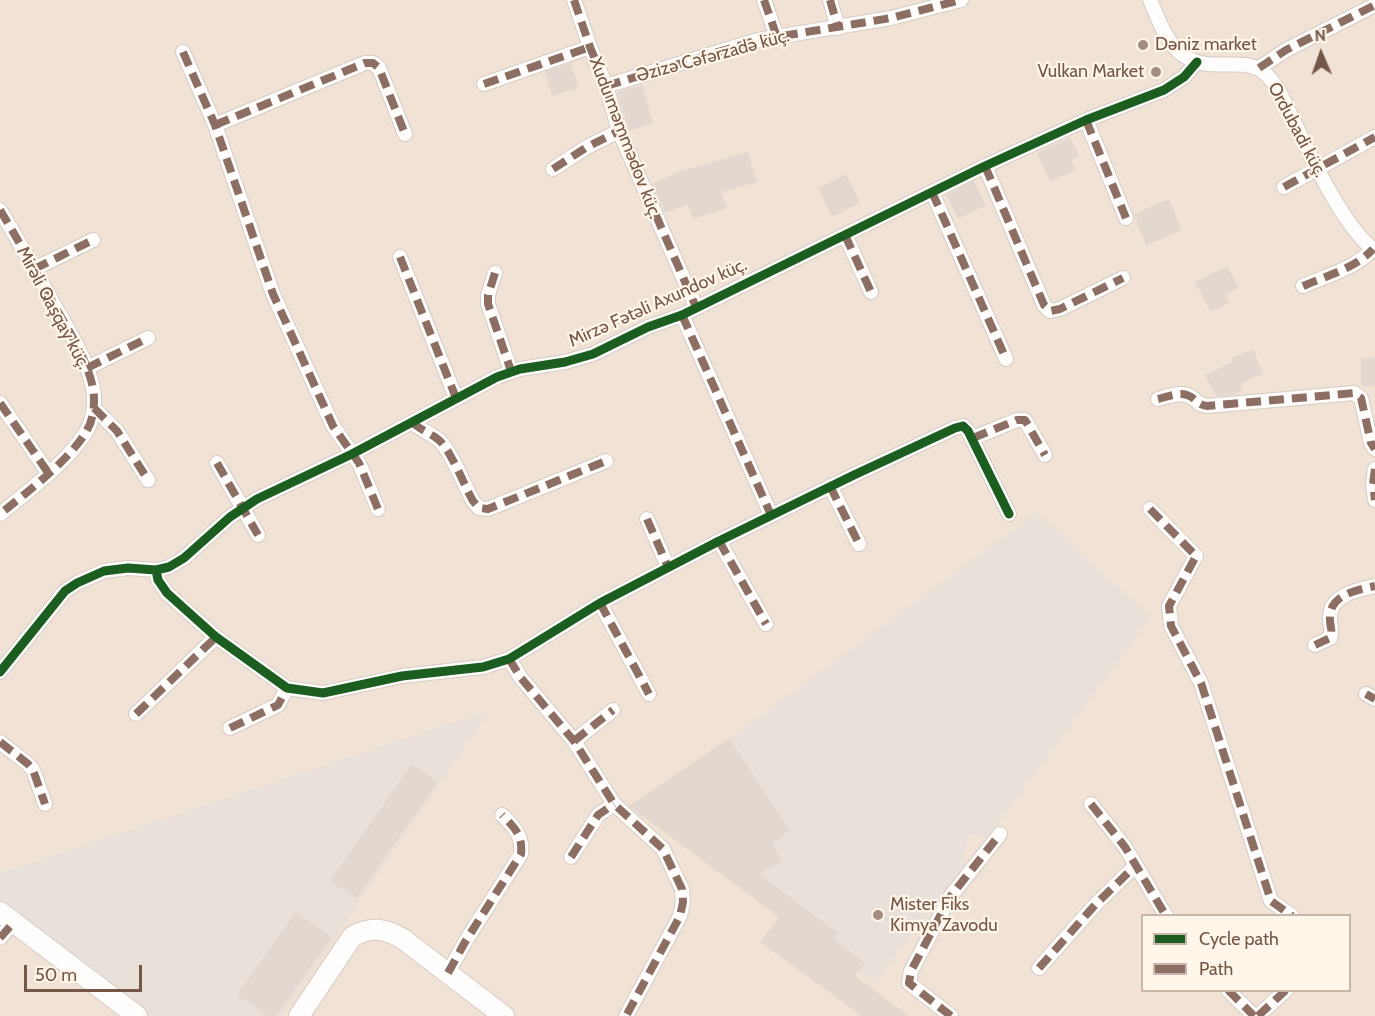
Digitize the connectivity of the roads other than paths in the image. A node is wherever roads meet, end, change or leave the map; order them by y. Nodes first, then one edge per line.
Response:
1 (574, 0) edge
2 (764, 0) edge
3 (830, 0) edge
4 (961, 0) edge
5 (1150, 0) edge
6 (1375, 5) edge
7 (838, 28) junction
8 (777, 37) junction
9 (590, 47) junction
10 (183, 52) dead end
11 (1197, 62) junction
12 (1259, 68) junction
13 (484, 84) dead end
14 (606, 86) junction
15 (1086, 120) junction
16 (215, 125) junction
17 (618, 131) junction
18 (405, 135) dead end
19 (1375, 137) edge
20 (985, 166) junction
21 (1318, 167) junction
22 (553, 169) dead end
23 (1284, 187) dead end
24 (932, 192) junction
25 (0, 210) edge
26 (1126, 218) dead end
27 (845, 235) junction
28 (93, 240) dead end
29 (1374, 249) edge
30 (400, 257) dead end
31 (34, 269) junction
32 (495, 273) dead end
33 (1123, 278) dead end
34 (1303, 286) dead end
35 (871, 292) dead end
36 (696, 307) junction
37 (682, 315) junction
38 (148, 338) dead end
39 (1006, 359) dead end
40 (87, 368) junction
41 (512, 371) junction
42 (456, 398) junction
43 (1158, 399) dead end
44 (0, 403) edge
45 (94, 408) junction
46 (412, 422) junction
47 (973, 438) junction
48 (1375, 449) edge
49 (352, 454) junction
50 (1045, 455) dead end
51 (606, 461) dead end
52 (217, 463) dead end
53 (1375, 470) edge
54 (49, 474) junction
55 (148, 480) dead end
56 (830, 486) junction
57 (1375, 500) edge
58 (242, 508) junction
59 (378, 509) dead end
60 (1150, 509) dead end
61 (0, 514) edge
62 (1009, 514) dead end
63 (771, 515) junction
64 (647, 519) dead end
65 (258, 535) dead end
66 (720, 541) junction
67 (859, 544) dead end
68 (668, 567) junction
69 (156, 570) junction
70 (1375, 586) edge
71 (600, 603) junction
72 (766, 624) dead end
73 (216, 637) junction
74 (1315, 645) dead end
75 (509, 659) junction
76 (0, 672) edge
77 (287, 688) junction
78 (650, 694) dead end
79 (613, 710) dead end
80 (136, 714) dead end
81 (231, 728) dead end
82 (574, 741) junction
83 (0, 742) edge
84 (45, 804) dead end
85 (614, 804) junction
86 (1091, 804) dead end
87 (502, 815) dead end
88 (1000, 834) dead end
89 (570, 857) dead end
90 (1136, 865) junction
91 (1165, 914) edge
92 (1290, 914) edge
93 (7, 917) edge
94 (0, 938) edge
95 (1039, 968) dead end
96 (448, 973) junction
97 (1230, 992) edge
98 (1284, 992) edge
99 (137, 1016) edge
100 (299, 1016) edge
101 (504, 1016) edge
102 (626, 1016) edge
103 (951, 1016) edge
104 (1256, 1016) edge

1 - 9 street, Xudu məmmədov küç.
2 - 8 street
3 - 7 street
4 - 7 street, Əzizə Cəfərzadə küç.
5 - 11 street
6 - 12 street
7 - 8 street, Əzizə Cəfərzadə küç.
8 - 14 street, Əzizə Cəfərzadə küç.
9 - 13 street
9 - 14 street, Xudu məmmədov küç.
10 - 16 street
11 - 12 street, Ordubadi küç.
11 - 15 street, Mirzə Fətəli Axundov küç.
12 - 21 street, Ordubadi küç.
14 - 17 street, Xudu məmmədov küç.
15 - 20 street, Mirzə Fətəli Axundov küç.
15 - 26 street
16 - 18 street
16 - 49 street
17 - 22 street
17 - 36 street, Xudu məmmədov küç.
19 - 21 street
20 - 24 street, Mirzə Fətəli Axundov küç.
20 - 33 street
21 - 23 street
21 - 29 street, Ordubadi küç.
24 - 27 street, Mirzə Fətəli Axundov küç.
24 - 39 street
25 - 31 street, Mirəli Qaşqay küç.
27 - 35 street
27 - 36 street, Mirzə Fətəli Axundov küç.
28 - 31 street
29 - 34 street
30 - 42 street
31 - 40 street, Mirəli Qaşqay küç.
32 - 41 street
36 - 37 street, Mirzə Fətəli Axundov küç.
37 - 41 street, Mirzə Fətəli Axundov küç.
37 - 63 street
38 - 40 street
40 - 45 street, Mirəli Qaşqay küç.
41 - 42 street, Mirzə Fətəli Axundov küç.
42 - 46 street, Mirzə Fətəli Axundov küç.
43 - 48 street
44 - 54 street
45 - 54 street, Mirəli Qaşqay küç.
45 - 55 street
46 - 49 street, Mirzə Fətəli Axundov küç.
46 - 51 street
47 - 50 street
47 - 56 street
47 - 62 street
49 - 58 street, Mirzə Fətəli Axundov küç.
49 - 59 street
52 - 58 street
53 - 57 street
54 - 61 street, Mirəli Qaşqay küç.
56 - 63 street
56 - 67 street
58 - 65 street
58 - 69 street, Mirzə Fətəli Axundov küç.
60 - 92 street
63 - 66 street
64 - 68 street
66 - 68 street
66 - 72 street
68 - 71 street
69 - 73 street
69 - 76 street, Mirzə Fətəli Axundov küç.
70 - 74 street
71 - 75 street
71 - 78 street
73 - 77 street
73 - 80 street
75 - 77 street
75 - 82 street
77 - 81 street
79 - 82 street
82 - 85 street
83 - 84 street
85 - 89 street
85 - 102 street
86 - 90 street
87 - 96 street
88 - 103 street
90 - 91 street
90 - 95 street
93 - 94 street
93 - 99 street
96 - 100 street
96 - 101 street
97 - 104 street
98 - 104 street

